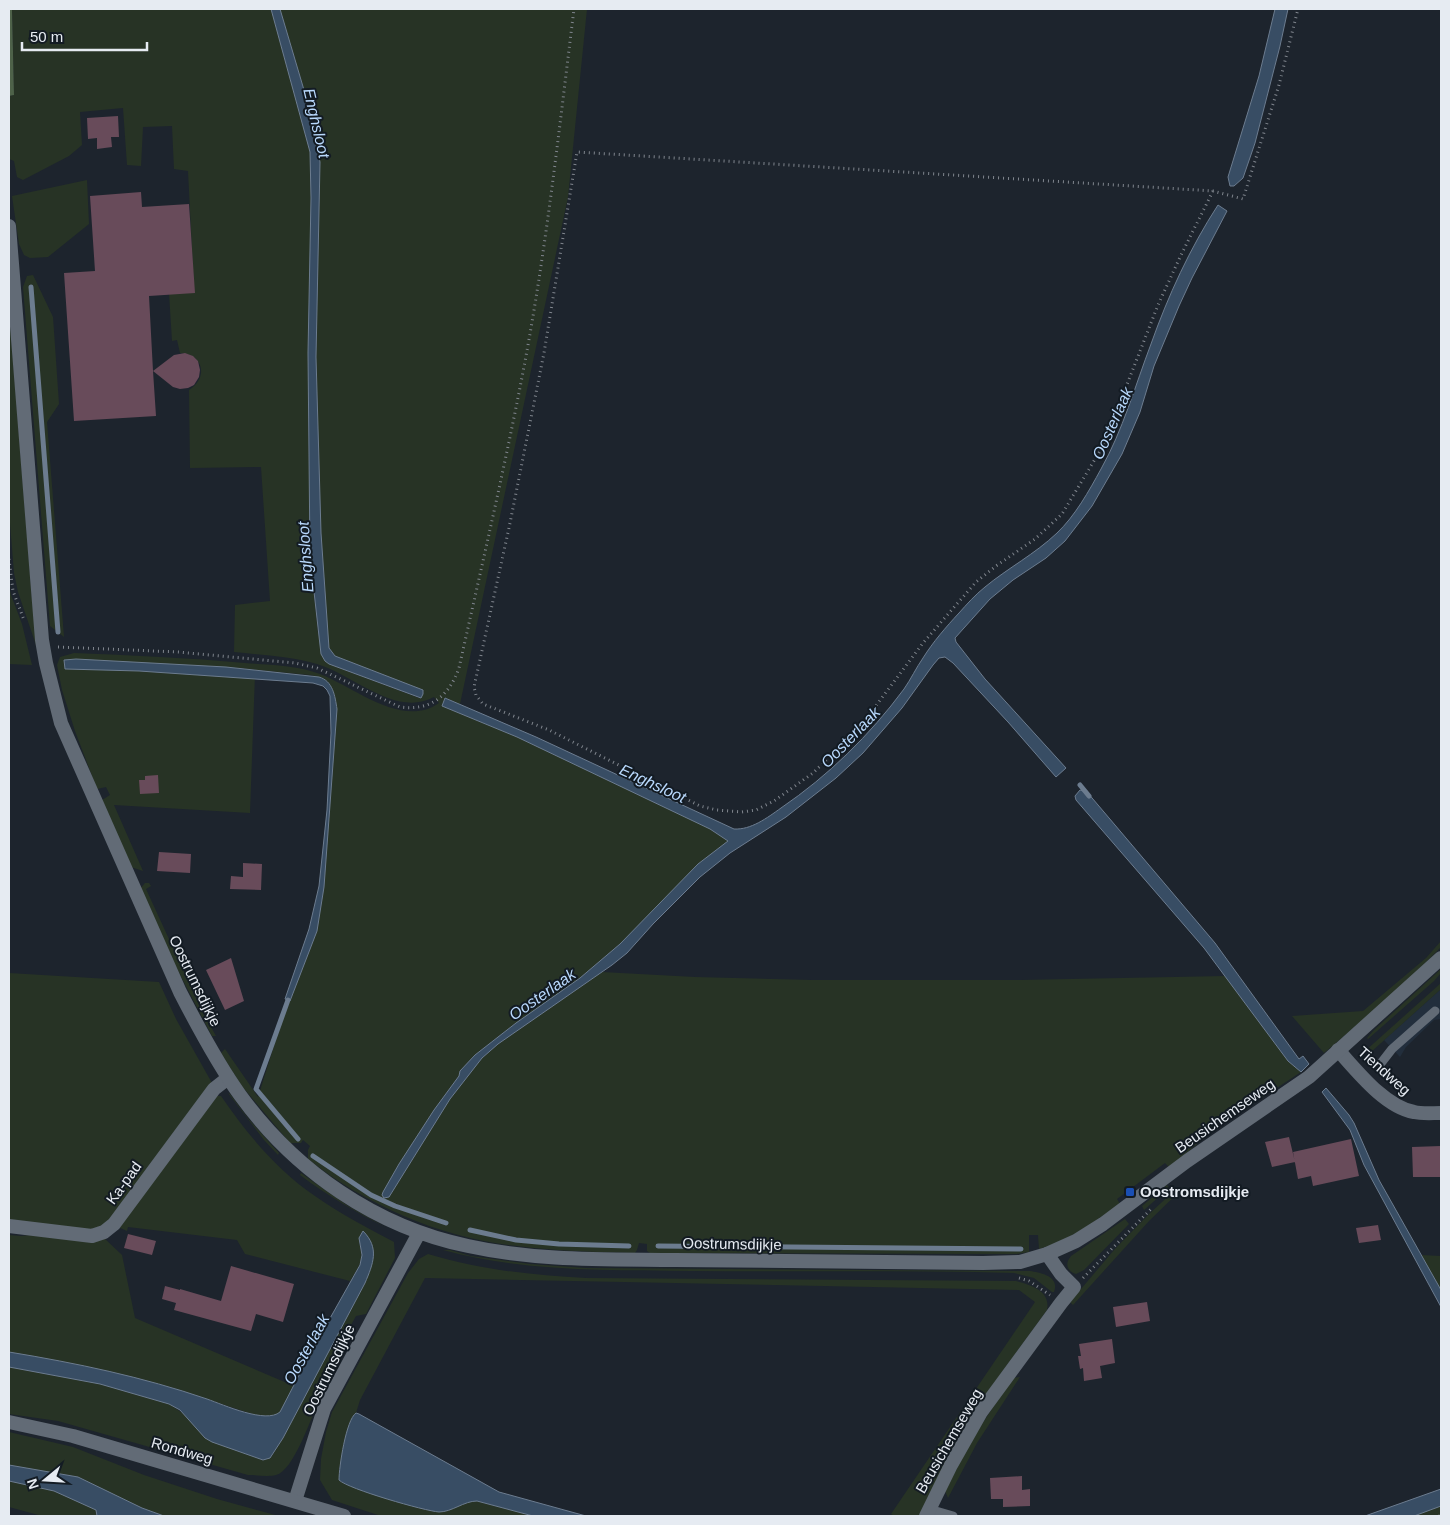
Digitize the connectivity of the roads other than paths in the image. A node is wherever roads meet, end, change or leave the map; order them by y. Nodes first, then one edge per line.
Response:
1 (9, 226) edge
2 (10, 264) edge
3 (1441, 958) edge
4 (1435, 1012) dead end
5 (1338, 1050) junction
6 (1378, 1067) dead end
7 (228, 1078) junction
8 (1441, 1113) edge
9 (9, 1226) edge
10 (419, 1233) junction
11 (1047, 1254) junction
12 (9, 1422) edge
13 (295, 1501) junction
14 (927, 1513) edge
15 (344, 1516) edge
16 (953, 1516) edge

1 - 2 street
2 - 7 street, Oostrumsdijkje
3 - 5 street, Beusichemseweg
4 - 6 lane
5 - 8 street, Tiendweg
5 - 11 street, Beusichemseweg
7 - 9 street, Ka-pad
7 - 10 street, Oostrumsdijkje
10 - 11 street, Oostrumsdijkje
10 - 13 street, Oostrumsdijkje
11 - 14 street, Beusichemseweg
12 - 13 street, Rondweg
13 - 15 street, Rondweg
14 - 16 lane

